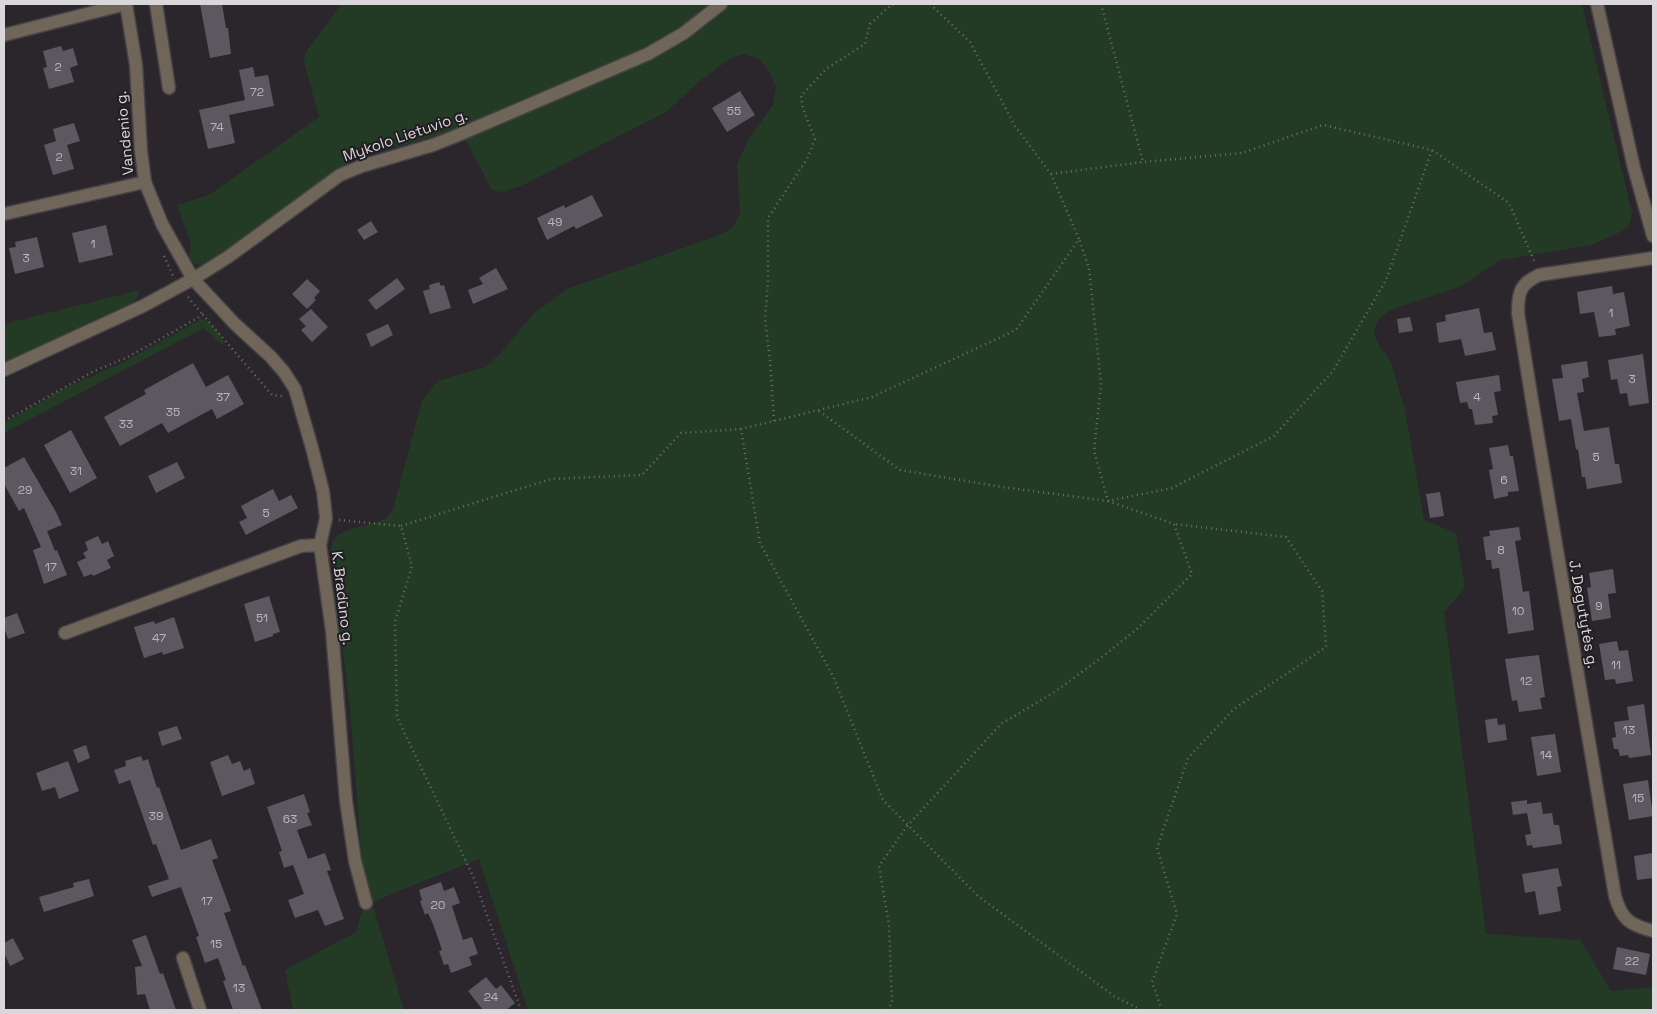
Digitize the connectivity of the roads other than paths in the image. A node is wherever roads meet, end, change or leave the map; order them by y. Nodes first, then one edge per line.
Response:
1 (126, 4) edge
2 (156, 4) edge
3 (721, 4) edge
4 (1597, 4) edge
5 (4, 35) edge
6 (169, 88) dead end
7 (145, 182) junction
8 (4, 214) edge
9 (1653, 236) edge
10 (1653, 258) edge
11 (193, 280) junction
12 (4, 370) edge
13 (320, 545) junction
14 (65, 633) dead end
15 (366, 903) dead end
16 (1653, 931) edge
17 (183, 958) dead end
18 (200, 1010) edge

1 - 5 street
1 - 7 street, Vandenio g.
2 - 6 street
3 - 11 street, Mykolo Lietuvio g.
4 - 9 street
7 - 8 street
7 - 11 street, Vandenio g.
10 - 16 street, J. Degutytės g.
11 - 12 street, Mykolo Lietuvio g.
11 - 13 street, K. Bradūno g.
13 - 14 street
13 - 15 street, K. Bradūno g.
17 - 18 street

